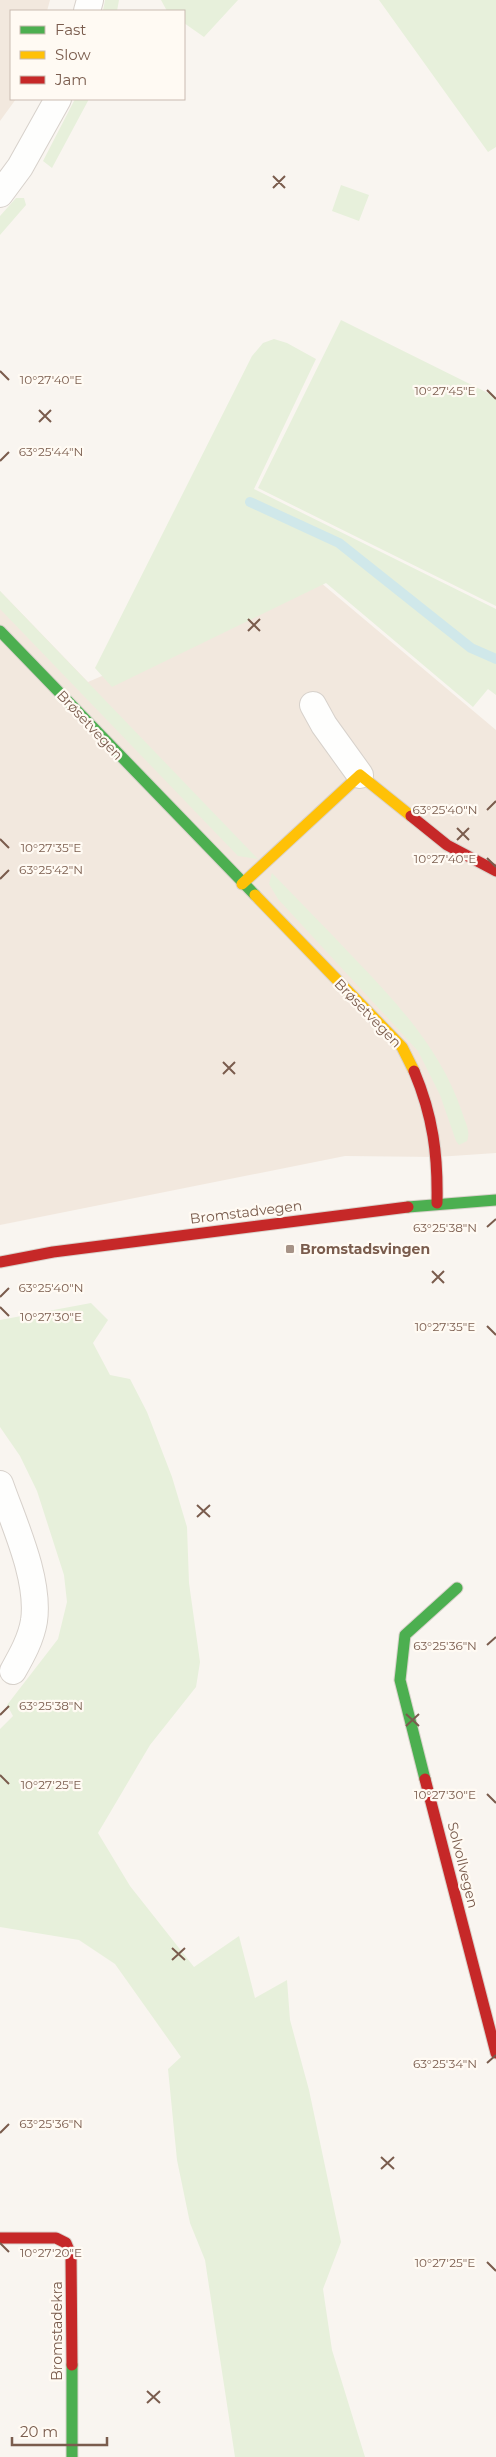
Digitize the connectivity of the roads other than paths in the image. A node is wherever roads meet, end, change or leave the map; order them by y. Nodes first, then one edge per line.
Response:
1 (57, 100) edge
2 (0, 194) edge
3 (0, 631) edge
4 (313, 705) dead end
5 (360, 775) junction
6 (496, 871) edge
7 (242, 884) junction
8 (496, 1200) edge
9 (437, 1203) junction
10 (0, 1262) edge
11 (0, 1484) edge
12 (457, 1588) dead end
13 (13, 1671) dead end
14 (496, 2053) edge
15 (0, 2238) edge
16 (72, 2457) edge

1 - 2 street
3 - 7 street, Brøsetvegen
4 - 5 street
5 - 6 street
5 - 7 street
7 - 9 street, Brøsetvegen
8 - 9 street, Bromstadvegen
9 - 10 street, Bromstadvegen
11 - 13 street
12 - 14 street, Solvollvegen
15 - 16 street, Bromstadekra

